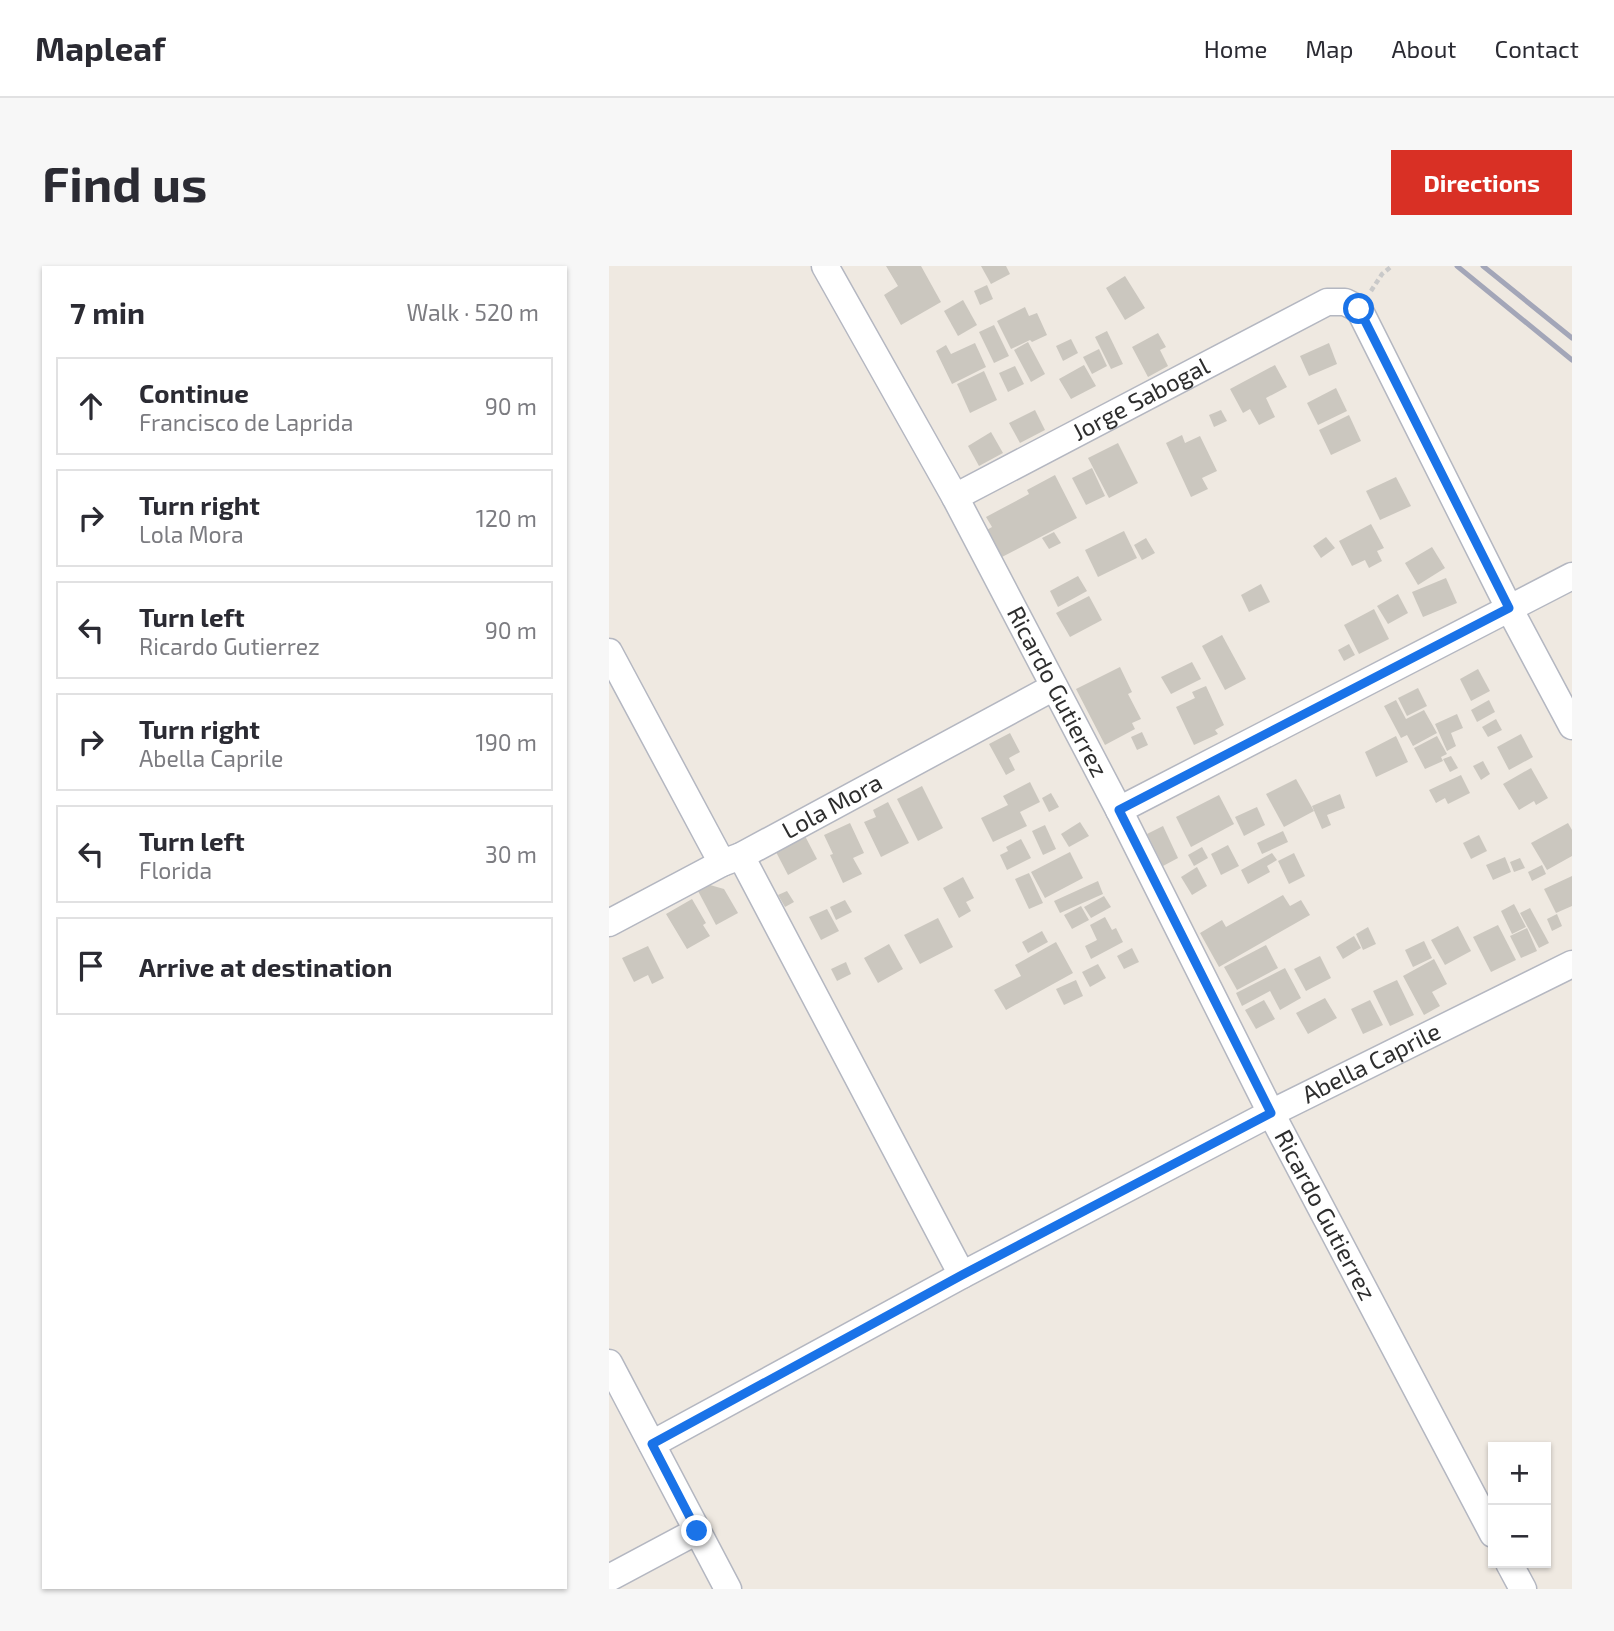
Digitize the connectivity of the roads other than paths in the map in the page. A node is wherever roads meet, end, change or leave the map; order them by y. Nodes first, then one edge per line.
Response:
1 (825, 266) edge
2 (955, 497) junction
3 (1572, 576) edge
4 (1509, 608) junction
5 (609, 652) edge
6 (1054, 687) junction
7 (1572, 726) edge
8 (1119, 810) junction
9 (731, 860) junction
10 (609, 923) edge
11 (1572, 964) edge
12 (1271, 1113) junction
13 (962, 1275) junction
14 (609, 1363) edge
15 (652, 1444) junction
16 (1488, 1525) edge
17 (697, 1531) junction
18 (1512, 1568) edge
19 (609, 1578) edge
20 (728, 1589) edge
21 (1523, 1589) edge

1 - 2 street, Ricardo Gutierrez
2 - 4 street, Jorge Sabogal
2 - 6 street, Ricardo Gutierrez
3 - 4 street
4 - 7 street
4 - 8 street
5 - 9 street
6 - 8 street, Ricardo Gutierrez
6 - 9 street, Lola Mora
8 - 12 street, Ricardo Gutierrez
9 - 10 street, Lola Mora
9 - 13 street
11 - 12 street, Abella Caprile
12 - 13 street, Abella Caprile
12 - 16 street, Ricardo Gutierrez
13 - 15 street, Abella Caprile
14 - 15 street
15 - 17 street
17 - 19 street
17 - 20 street
18 - 21 street

